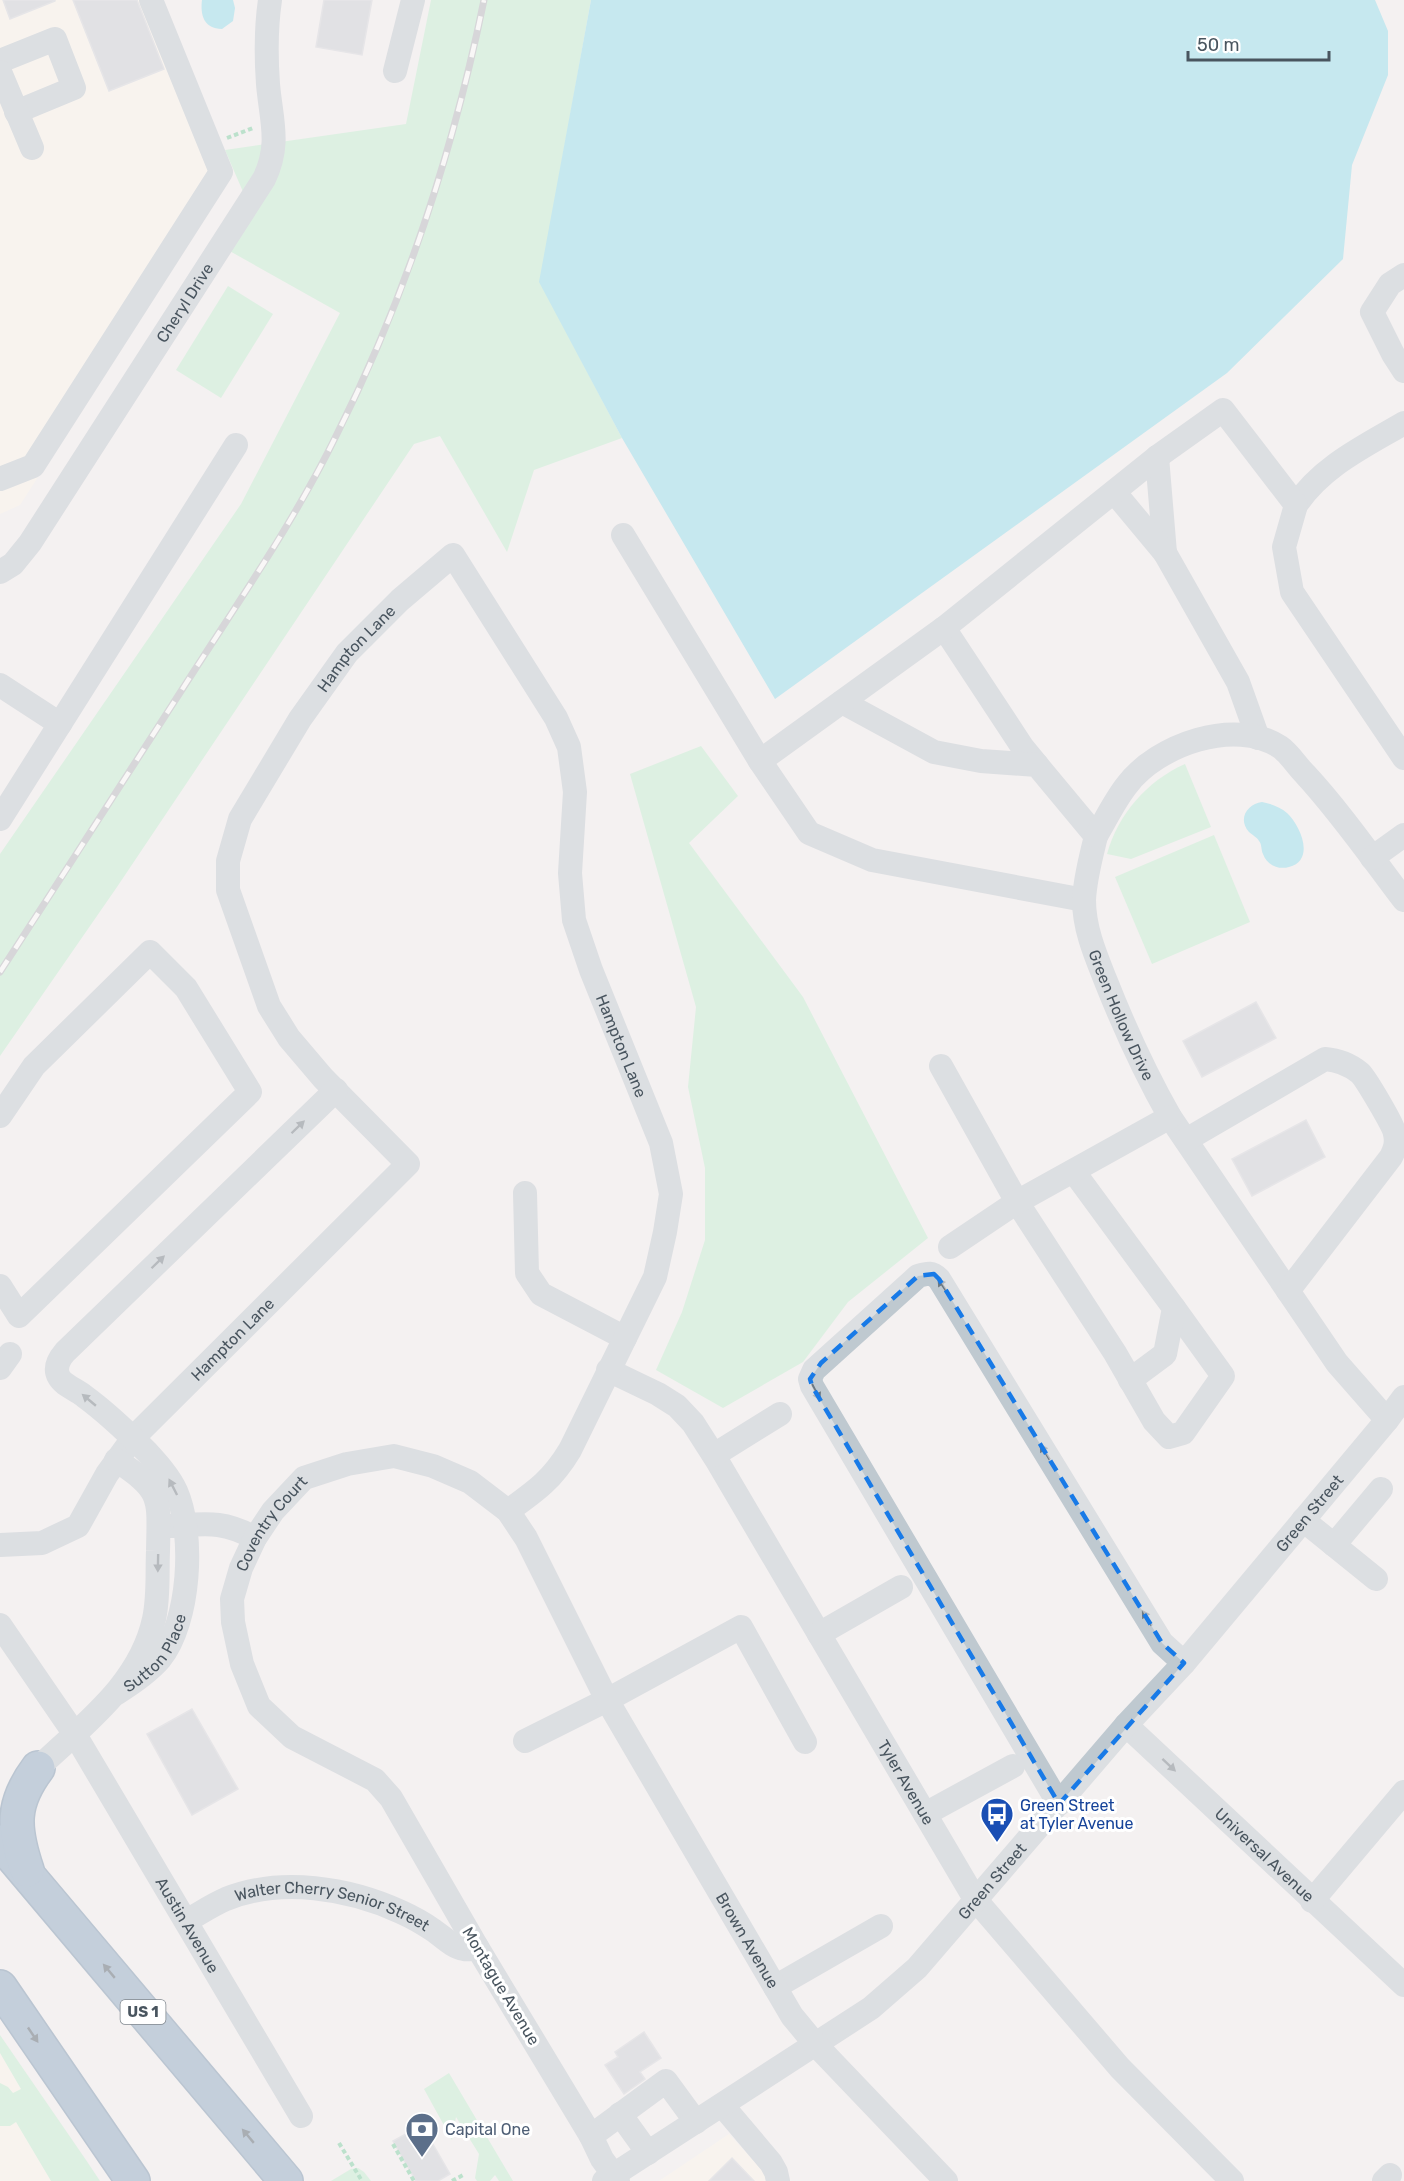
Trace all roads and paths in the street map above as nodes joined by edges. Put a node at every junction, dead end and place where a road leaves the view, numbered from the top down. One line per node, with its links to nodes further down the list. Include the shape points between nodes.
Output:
1 (151, 0): 9 (street)
2 (270, 0): 8 (street, Cheryl Drive, via 268,69)
3 (413, 0): 5 (street)
4 (0, 61): 7 (street, via 55,39 74,88)
5 (395, 70)
6 (0, 72): 7 (street)
7 (16, 112): 10 (street)
8 (274, 119): 9 (path); 21 (street, Cheryl Drive, via 274,151 264,180 30,543 13,564)
9 (211, 145): 16 (street, via 221,172 33,466)
10 (32, 148)
11 (1404, 275): 12 (street, via 1390,284 1372,312)
12 (1404, 371)
13 (1404, 423): 18 (street, via 1340,460 1308,487)
14 (236, 445): 25 (street)
15 (1157, 457): 17 (street); 18 (street, via 1223,410); 20 (street)
16 (0, 479)
17 (1115, 493): 20 (street); 22 (street)
18 (1296, 505): 27 (street, via 1284,547 1292,592)
19 (623, 534): 28 (street)
20 (1165, 553): 26 (street, via 1238,682)
21 (0, 572)
22 (944, 628): 24 (street); 29 (street)
23 (0, 685): 25 (street)
24 (842, 702): 28 (street); 29 (street, via 934,752 981,761)
25 (60, 724): 30 (street)
26 (1258, 738): 32 (street, Green Hollow Drive, via 1232,735 1195,741 1153,760 1127,783); 33 (street, via 1280,747 1319,789)
27 (1404, 758)
28 (760, 761): 34 (street, via 809,833 872,860)
29 (1037, 765): 32 (street)
30 (0, 819)
31 (1404, 835): 33 (street)
32 (1096, 836): 34 (street, Green Hollow Drive)
33 (1372, 858): 35 (street)
34 (1084, 900): 39 (street, Green Hollow Drive, via 1089,937 1107,984 1148,1078)
35 (1404, 900)
36 (941, 1066): 43 (street)
37 (336, 1090): 48 (street, Hampton Lane, via 289,1038 269,1005 228,890 228,861 240,819 300,719 347,653 453,555 556,718 569,747 575,792 570,873 574,920 661,1143 671,1194 665,1232 655,1277); 54 (street, Hampton Lane, via 408,1164); 54 (street, Sutton Place, one-way to 37, via 85,1396 60,1380 60,1358)
38 (0, 1116): 45 (street, via 33,1066 150,952 186,988 250,1092 19,1316)
39 (1170, 1117): 40 (street, Green Hollow Drive); 41 (street)
40 (1185, 1140): 46 (street, Green Hollow Drive); 46 (street, via 1325,1059 1350,1065 1362,1075 1395,1131 1396,1145 1391,1157)
41 (1074, 1172): 43 (street); 47 (street)
42 (525, 1193): 48 (street, via 528,1273 541,1294)
43 (1017, 1202): 44 (street); 50 (street)
44 (950, 1247)
45 (0, 1286)
46 (1288, 1291): 53 (street, Green Hollow Drive, via 1337,1363)
47 (1174, 1308): 50 (street, via 1165,1354); 50 (street, via 1223,1376 1183,1433 1169,1437 1154,1421)
48 (625, 1338): 49 (street, Hampton Lane)
49 (608, 1370): 55 (street, Tyler Avenue, via 677,1406); 58 (street, Hampton Lane, via 558,1469)
50 (1130, 1380)
51 (1404, 1397): 53 (street, Green Street)
52 (780, 1414): 55 (street)
53 (1387, 1420): 59 (street, Green Street)
54 (133, 1438): 56 (street, Hampton Lane); 60 (street, Sutton Place, one-way to 54, via 169,1478)
55 (714, 1455): 70 (street, Tyler Avenue)
56 (116, 1460): 61 (street, Sutton Place, via 153,1490); 63 (street, Hampton Lane, via 78,1526 42,1543)
57 (1381, 1489): 64 (street)
58 (508, 1511): 62 (street, Coventry Court, via 470,1482 433,1466 394,1456 347,1464 304,1478 273,1511); 72 (street, Coventry Court, via 526,1538)
59 (1303, 1520): 64 (street); 71 (street, Green Street)
60 (184, 1525): 61 (street); 62 (street, via 219,1524); 68 (street, Sutton Place)
61 (159, 1526): 67 (street, Sutton Place, one-way to 67)
62 (255, 1538): 82 (street, Coventry Court, via 232,1599 242,1665 260,1706 292,1737 355,1768)
63 (0, 1545)
64 (1334, 1545): 65 (street)
65 (1376, 1579)
66 (901, 1587): 70 (street)
67 (156, 1602): 68 (street, Sutton Place); 73 (street, Sutton Place, via 152,1629 143,1651)
68 (184, 1606): 73 (street, Sutton Place, via 161,1658)
69 (0, 1624): 76 (street, Austin Avenue)
70 (819, 1634): 85 (street, Tyler Avenue)
71 (1184, 1662): 75 (street, Green Street); 84 (street, one-way to 84, via 1162,1643 934,1274 918,1276 814,1370 812,1386)
72 (591, 1670): 74 (street, Brown Avenue)
73 (117, 1693): 76 (street, Sutton Place)
74 (607, 1700): 77 (street); 78 (street, via 741,1627); 95 (street, Brown Avenue)
75 (1126, 1725): 84 (street, Green Street); 89 (street, Universal Avenue, one-way to 89)
76 (75, 1733): 80 (street, Sutton Place); 90 (street, Austin Avenue)
77 (525, 1741)
78 (805, 1742)
79 (1013, 1766): 85 (street)
80 (38, 1768): 81 (highway); 87 (highway, via 23,1790 16,1811 17,1835)
81 (0, 1784)
82 (385, 1790): 92 (street, Montague Avenue)
83 (1404, 1792): 89 (street)
84 (1059, 1804): 88 (street, Green Street)
85 (925, 1814): 88 (street, Tyler Avenue)
86 (0, 1842): 87 (highway, US 1)
87 (29, 1877): 108 (highway, US 1, one-way to 87)
88 (975, 1899): 96 (street, Green Street, via 917,1968 871,2008); 114 (street, Tyler Avenue, via 1120,2068)
89 (1312, 1901): 93 (street, Universal Avenue)
90 (186, 1921): 92 (street, Walter Cherry Senior Street, via 240,1894 316,1888 382,1904 459,1947); 99 (street, Austin Avenue)
91 (881, 1926): 95 (street)
92 (477, 1947): 101 (street, Montague Avenue)
93 (1404, 1985)
94 (0, 1987): 107 (highway, one-way to 107)
95 (775, 1987): 96 (street, Brown Avenue)
96 (816, 2046): 97 (street, Green Street); 113 (street, Brown Avenue)
97 (722, 2105): 100 (street, Green Street); 112 (street, via 771,2163)
98 (620, 2114): 100 (street, via 666,2080); 101 (street); 104 (street)
99 (301, 2116)
100 (696, 2122): 104 (street, Green Street)
101 (591, 2136): 106 (street, Montague Avenue)
102 (339, 2143): 109 (path)
103 (393, 2144): 110 (path)
104 (648, 2153): 106 (street, Green Street)
105 (465, 2174): 111 (path)
106 (612, 2179)
107 (133, 2181)
108 (286, 2181)
109 (362, 2181)
110 (414, 2181)
111 (453, 2181)
112 (778, 2181)
113 (945, 2181)
114 (1232, 2181)

